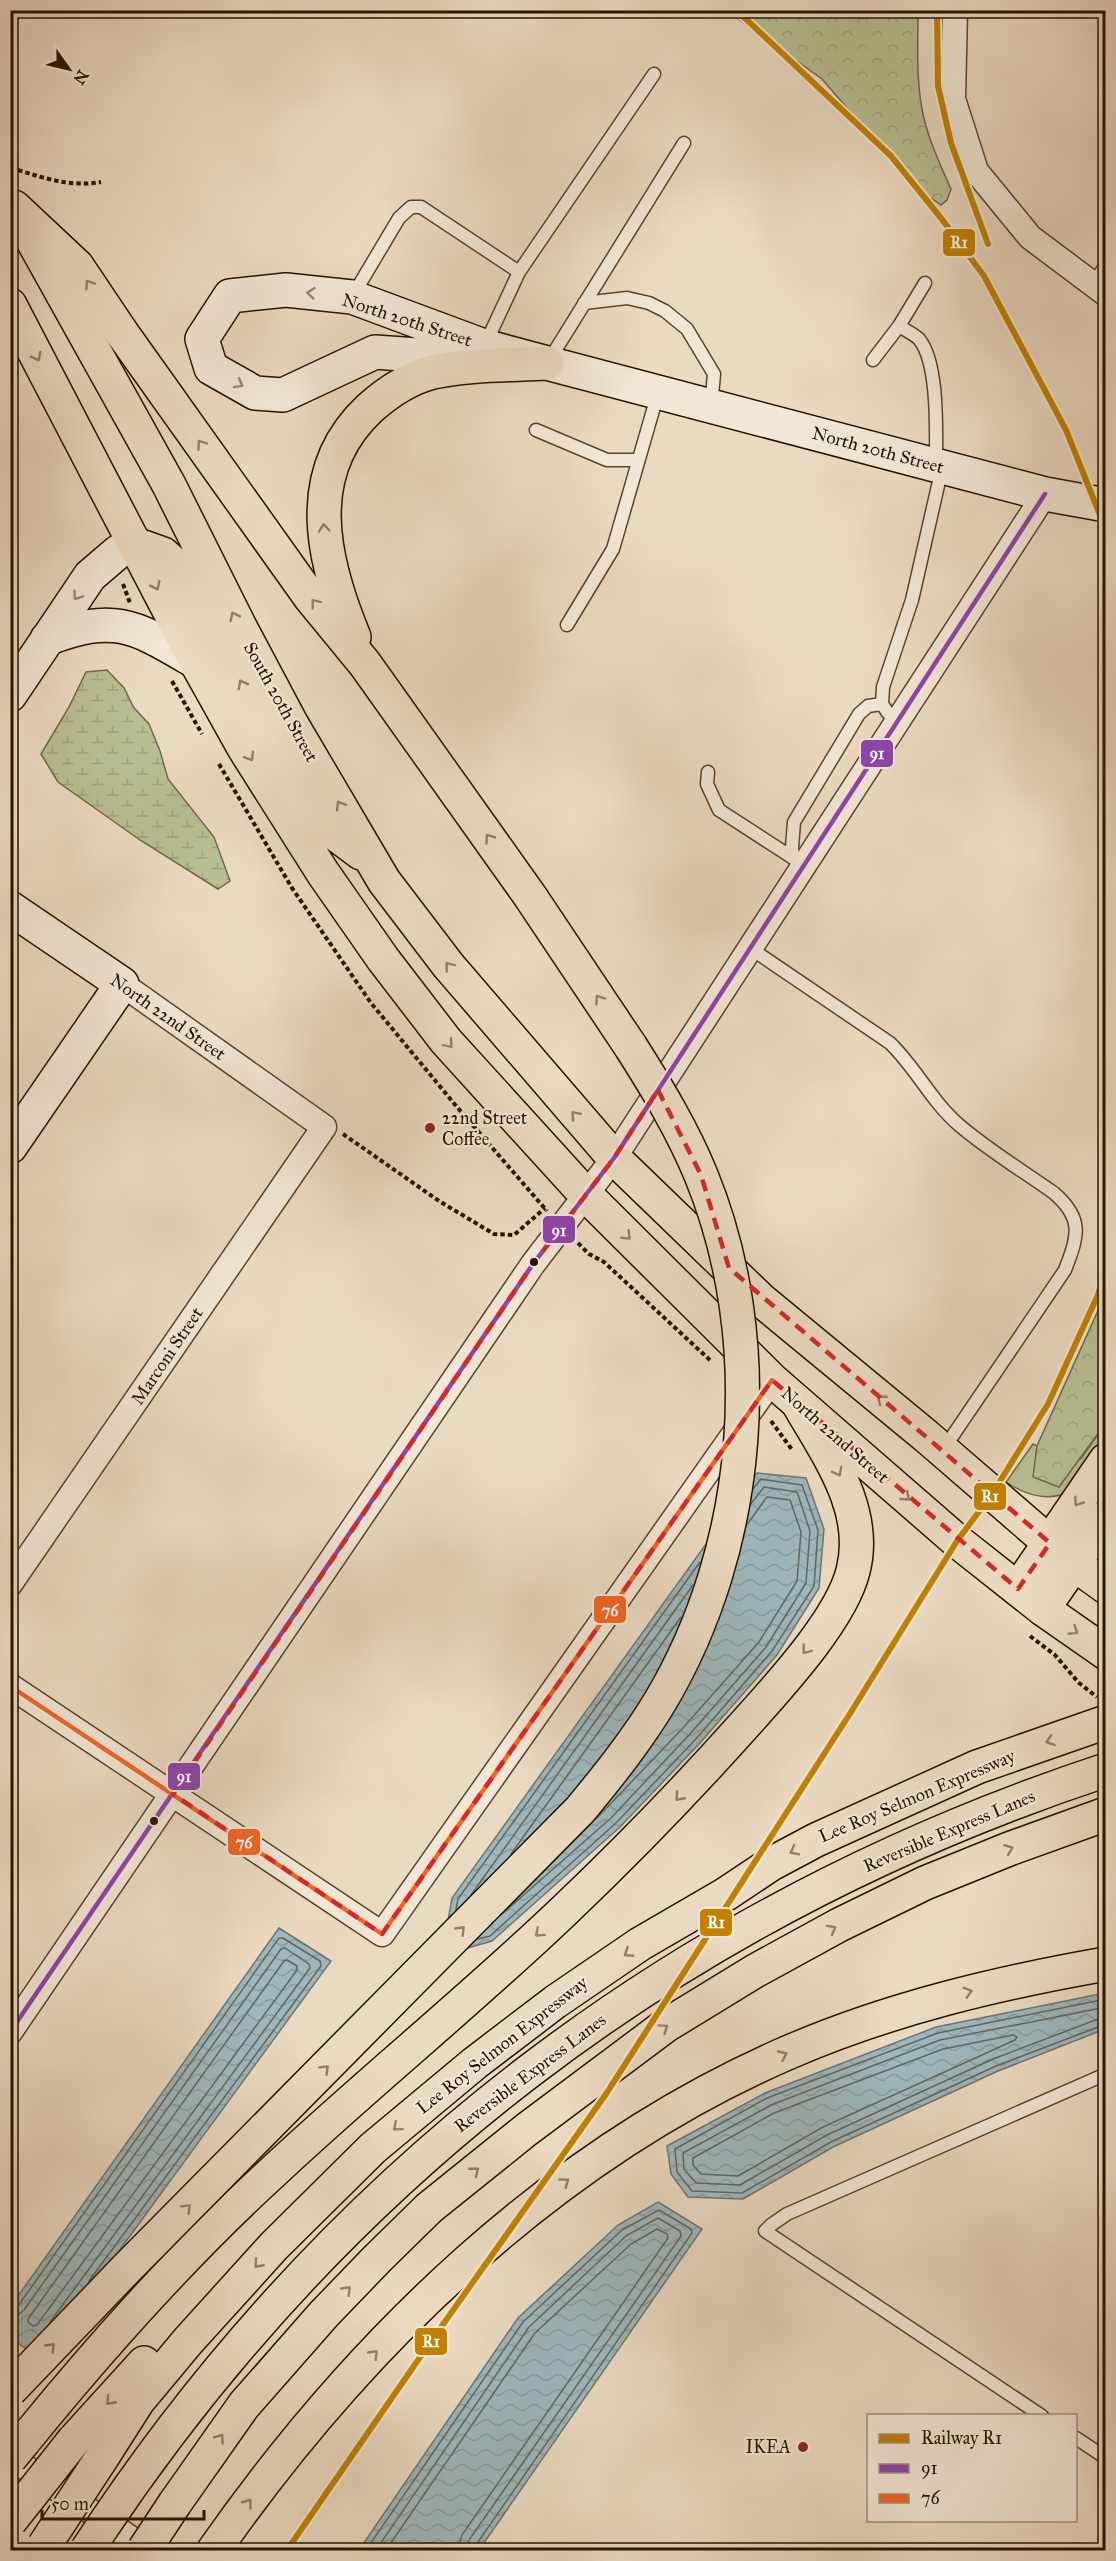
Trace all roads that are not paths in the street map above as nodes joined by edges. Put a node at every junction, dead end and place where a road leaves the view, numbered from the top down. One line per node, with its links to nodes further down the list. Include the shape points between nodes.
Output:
1 (955, 10): 6 (street, via 953,99 976,171 1030,237)
2 (654, 74): 5 (lane)
3 (684, 143): 9 (lane)
4 (12, 206): 26 (main road, one-way to 4, via 304,587 77,266); 31 (main road, South 20th Street, one-way to 4, via 291,723 169,485)
5 (519, 272): 8 (lane, via 421,207 411,207 399,218); 12 (lane)
6 (1101, 281)
7 (925, 283): 11 (lane)
8 (352, 297): 12 (street, North 20th Street); 14 (street, North 20th Street, one-way to 14, via 286,290 230,296 202,339 211,368 255,393 283,395 375,352)
9 (584, 303): 14 (lane); 16 (lane, via 627,298 665,311 687,329 714,374)
10 (10, 305): 22 (main road, one-way to 22)
11 (899, 326): 13 (lane); 19 (lane, via 919,339 931,368)
12 (484, 346): 14 (street, North 20th Street)
13 (873, 360)
14 (547, 363): 15 (street, North 20th Street); 26 (main road, one-way to 14, via 333,577 323,520 329,475 348,433 378,401 414,379 457,368)
15 (659, 392): 16 (street, North 20th Street); 18 (lane)
16 (711, 406): 19 (street, North 20th Street)
17 (536, 430): 18 (lane, via 607,460)
18 (637, 460): 23 (lane, via 613,549)
19 (939, 466): 20 (street, North 20th Street); 28 (lane, via 912,600 883,687)
20 (1045, 494): 21 (street, North 20th Street); 28 (street)
21 (1106, 505)
22 (135, 544): 24 (street, one-way to 24, via 118,552 90,576); 25 (main road, one-way to 25); 31 (main road, one-way to 22, via 322,824 182,571 163,554)
23 (567, 625)
24 (47, 639): 25 (street, via 79,628 113,624 144,632); 27 (street)
25 (196, 662): 38 (main road, one-way to 38, via 244,748 383,959 446,1041)
26 (365, 664): 58 (main road, one-way to 26, bridge, via 580,1810 624,1755 677,1670 714,1576 734,1496 742,1398 739,1332 724,1246 701,1175 669,1108 631,1047 530,896)
27 (10, 696)
28 (890, 712): 30 (street); 30 (lane, via 868,706 859,714 794,822 792,847)
29 (708, 772): 30 (lane, via 707,784 719,810)
30 (798, 862): 33 (street)
31 (374, 863): 37 (main road, South 20th Street, one-way to 31, via 448,965)
32 (10, 908): 34 (street, North 22nd Street)
33 (750, 948): 37 (street); 41 (lane, via 890,1043 959,1125 1054,1193 1068,1205 1077,1221 1074,1248 1065,1270)
34 (122, 984): 35 (street, North 22nd Street); 36 (street)
35 (324, 1127): 45 (street, Marconi Street)
36 (10, 1147)
37 (614, 1158): 38 (street); 41 (main road, one-way to 37, via 761,1300)
38 (585, 1195): 39 (main road, North 22nd Street, one-way to 39); 52 (street, via 527,1273)
39 (772, 1380): 40 (main road, North 22nd Street); 52 (street, via 382,1934)
40 (798, 1403): 47 (main road, North 22nd Street, one-way to 47); 61 (main road, one-way to 61, via 843,1482 855,1519 855,1567 832,1617 772,1694 675,1802 565,1911 274,2170 194,2248 69,2385)
41 (943, 1450): 44 (main road)
42 (1106, 1460): 44 (main road, one-way to 44)
43 (1106, 1517): 44 (main road)
44 (1062, 1554): 46 (main road); 47 (main road)
45 (10, 1584)
46 (1106, 1587)
47 (1030, 1599): 48 (main road, North 22nd Street, one-way to 48)
48 (1106, 1653)
49 (10, 1686): 52 (street)
50 (1106, 1722): 57 (main road, Lee Roy Selmon Expressway, one-way to 57, via 977,1767 816,1840 640,1944 489,2052 373,2148 274,2246)
51 (1106, 1770): 65 (main road, Reversible Express Lanes, bridge, via 966,1820 766,1916 657,1981 525,2073 364,2212 290,2289 176,2423)
52 (173, 1794): 55 (street)
53 (1106, 1814): 66 (main road, one-way to 53, bridge, via 244,2405 324,2314 429,2208 526,2130 665,2026 839,1925 925,1883)
54 (1106, 1964): 67 (main road, one-way to 54, via 316,2417 394,2333 462,2268 548,2194 597,2158 730,2079 842,2031 981,1988)
55 (10, 2032)
56 (1106, 2074): 59 (lane, via 787,2214 765,2231)
57 (188, 2341): 63 (main road, one-way to 63, bridge, via 145,2362 74,2440); 64 (main road, Lee Roy Selmon Expressway, bridge, via 138,2402)
58 (10, 2390)
59 (1040, 2414)
60 (1077, 2439): 62 (lane)
61 (15, 2452): 66 (street)
62 (1106, 2458)
63 (10, 2521)
64 (43, 2548)
65 (87, 2550)
66 (146, 2550)
67 (214, 2550)

